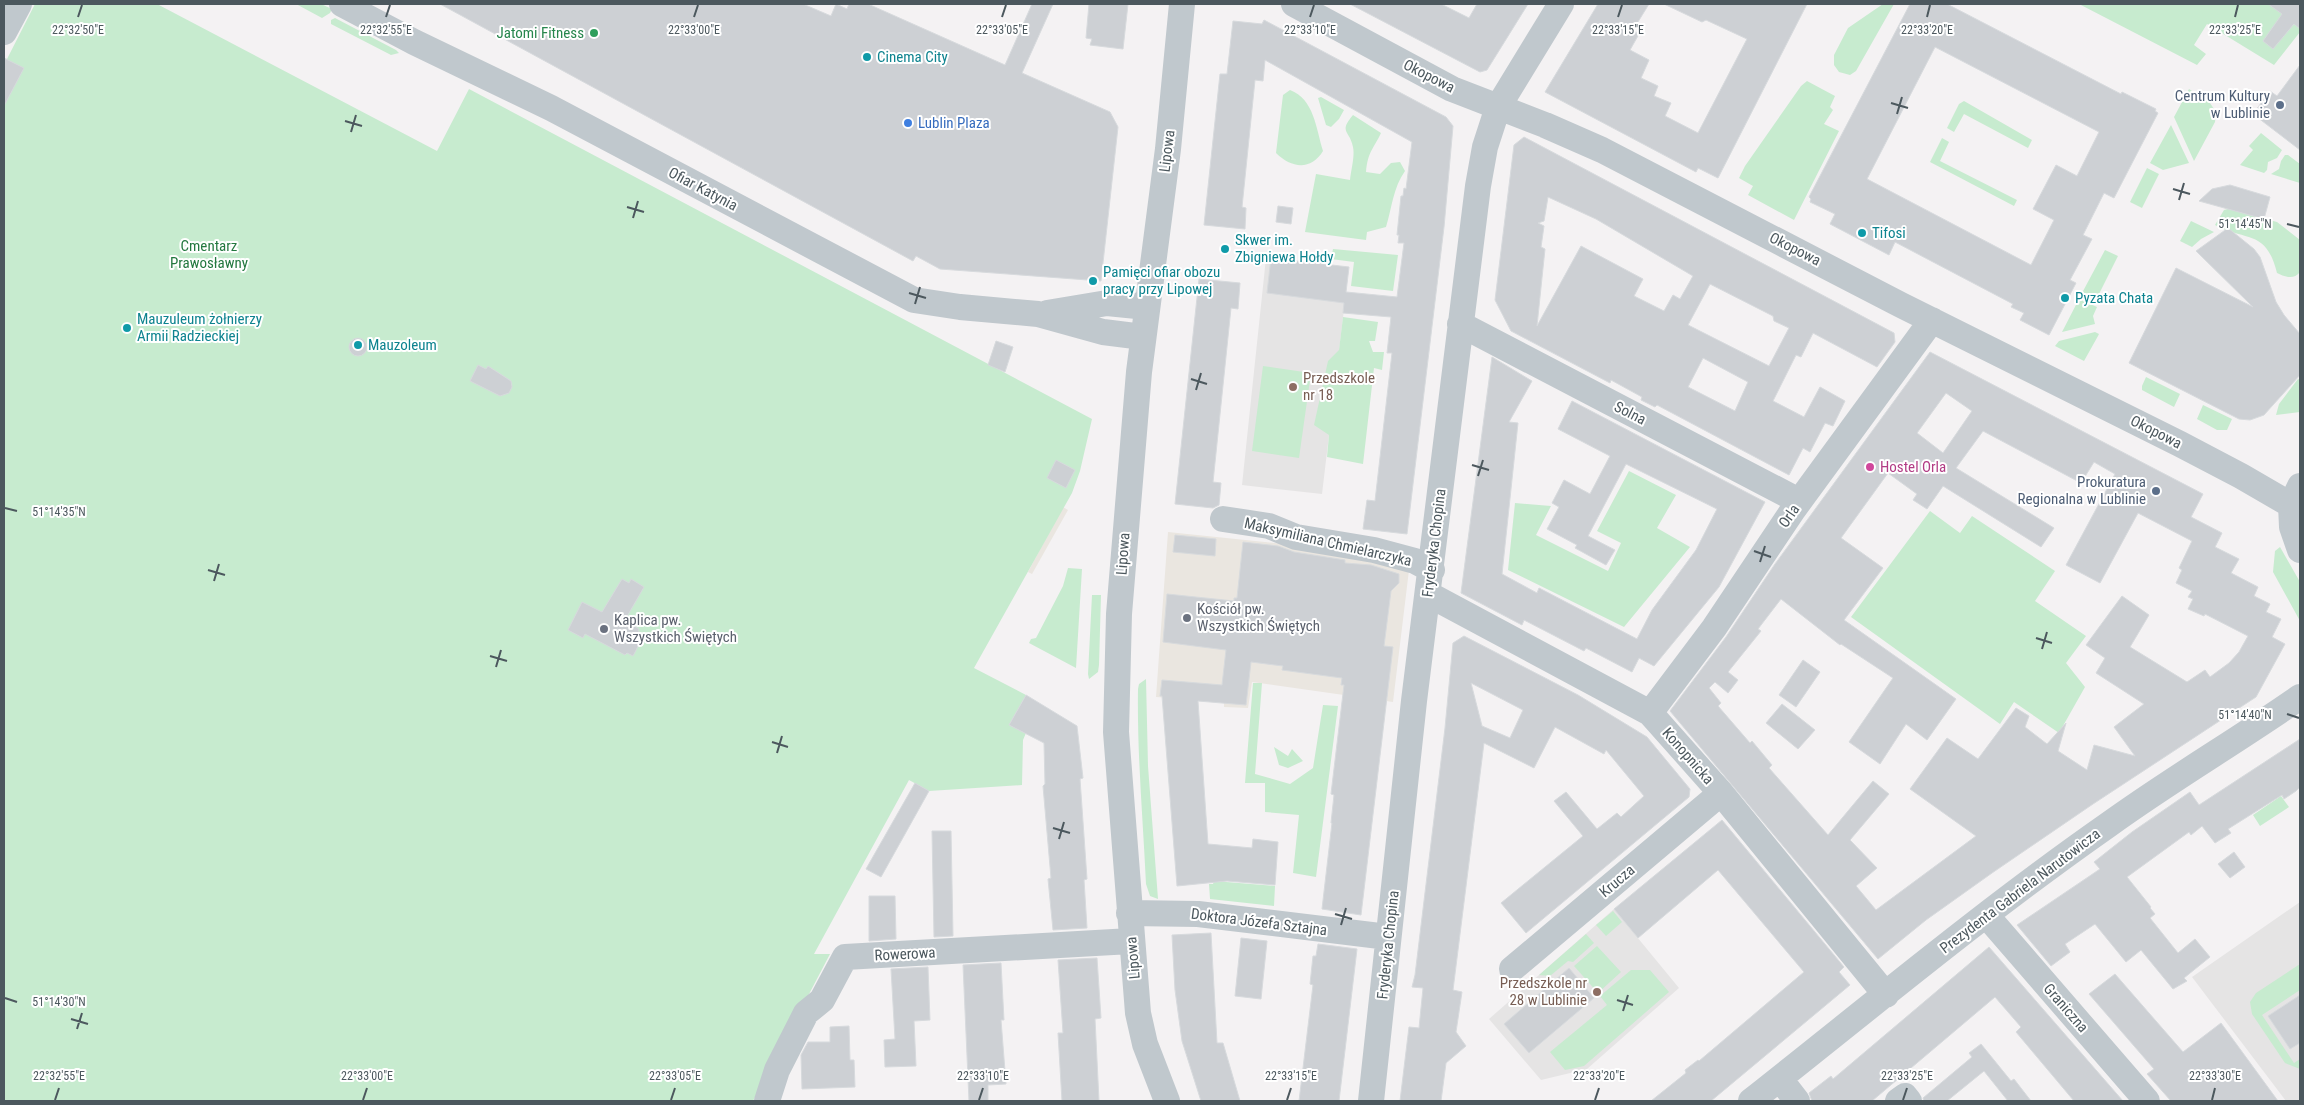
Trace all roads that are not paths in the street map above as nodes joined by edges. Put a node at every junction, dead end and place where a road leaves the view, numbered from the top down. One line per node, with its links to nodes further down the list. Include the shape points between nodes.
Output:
1 (19, 4): 6 (street)
2 (342, 4): 9 (street, Ofiar Katynia, via 551,108 914,300)
3 (1182, 4): 8 (street, Lipowa, via 1168,149)
4 (1294, 4): 7 (street, Okopowa, via 1452,89)
5 (1561, 4): 7 (street, Fryderyka Chopina)
6 (4, 32)
7 (1498, 107): 10 (street, Okopowa, via 1602,150); 11 (street, Fryderyka Chopina, via 1485,147 1478,186)
8 (1147, 307): 9 (street, Ofiar Katynia, via 1107,303); 12 (street, Lipowa)
9 (1038, 314): 12 (street, Ofiar Katynia, via 1103,332)
10 (1932, 320): 13 (street, Orla); 14 (street, Okopowa)
11 (1460, 324): 13 (street, Solna); 17 (street, Fryderyka Chopina)
12 (1143, 337): 21 (street, Lipowa, via 1125,525 1116,701 1117,763)
13 (1799, 501): 19 (street, Orla, via 1714,628)
14 (2297, 501): 16 (street, Okopowa, via 2292,527)
15 (1223, 519): 17 (street, Maksymiliana Chmielarczyka, via 1269,526 1296,537 1374,550 1415,561)
16 (2300, 550)
17 (1430, 582): 19 (street, Konopnicka); 23 (street, Fryderyka Chopina)
18 (2300, 697): 22 (street, Prezydenta Gabriela Narutowicza, via 2109,824)
19 (1650, 713): 20 (street, Konopnicka)
20 (1720, 793): 25 (street, Krucza); 26 (street, Konopnicka)
21 (1129, 913): 23 (street, Doktora Józefa Sztajna, via 1198,914); 24 (street, Lipowa)
22 (1986, 915): 26 (street, Prezydenta Gabriela Narutowicza); 35 (street, Graniczna)
23 (1388, 937): 30 (street, Fryderyka Chopina)
24 (1131, 941): 28 (street, Rowerowa, via 845,958 822,1000 806,1013 777,1070); 29 (street, Lipowa, via 1142,1030)
25 (1512, 969)
26 (1886, 995): 27 (street, Prezydenta Gabriela Narutowicza)
27 (1780, 1079): 31 (street, Prezydenta Gabriela Narutowicza); 32 (street)
28 (767, 1101)
29 (1167, 1101)
30 (1371, 1101)
31 (1751, 1101)
32 (1796, 1101)
33 (1898, 1101): 34 (street, via 1905,1096)
34 (1909, 1101)
35 (2147, 1101)

